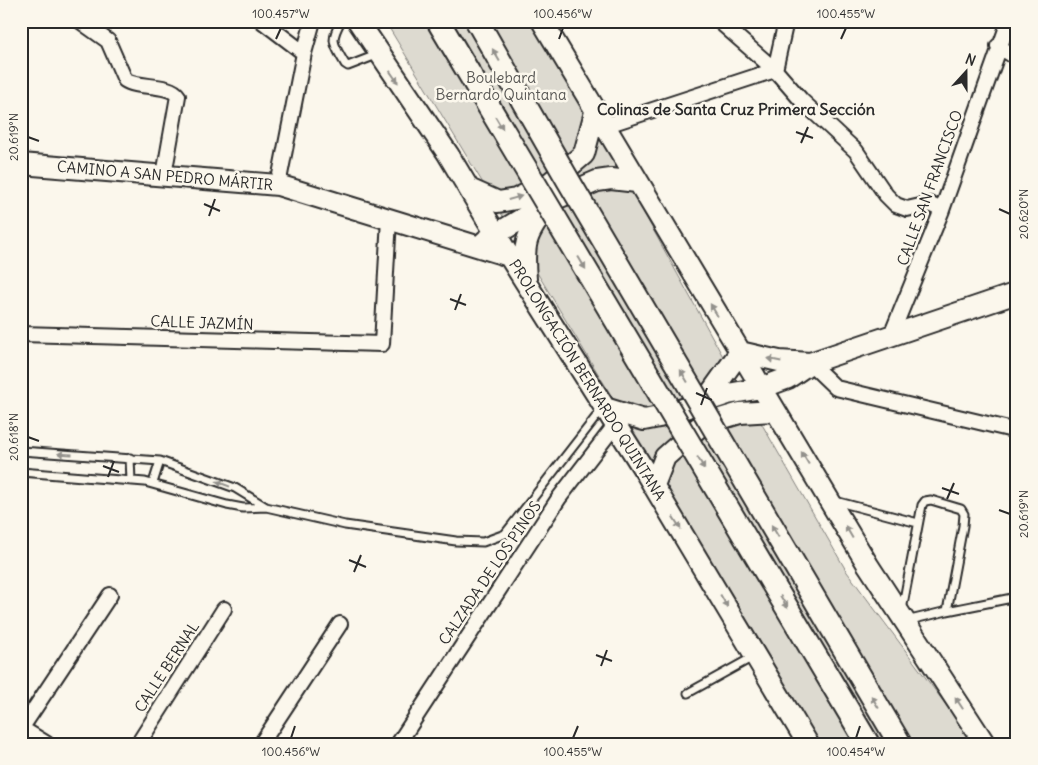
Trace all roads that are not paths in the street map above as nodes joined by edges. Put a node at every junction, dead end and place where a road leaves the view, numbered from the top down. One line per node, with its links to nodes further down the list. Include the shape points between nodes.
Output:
1 (80, 21): 19 (street, via 108,41 125,80 176,92 178,96)
2 (262, 21): 13 (street)
3 (313, 21): 13 (street)
4 (341, 21): 14 (lane, via 333,42 345,64 348,66)
5 (358, 21): 14 (street, PROLONGACIÓN BERNARDO QUINTANA)
6 (438, 21): 64 (main road, one-way to 64, bridge)
7 (477, 21): 65 (main road, one-way to 7, bridge)
8 (542, 21): 17 (street)
9 (719, 21): 16 (street)
10 (786, 21): 16 (street)
11 (1004, 23): 12 (street, CALLE SAN FRANCISCO)
12 (998, 46): 15 (street); 24 (street, CALLE SAN FRANCISCO)
13 (304, 53): 21 (street)
14 (379, 54): 22 (street, PROLONGACIÓN BERNARDO QUINTANA, one-way to 22)
15 (1017, 58)
16 (775, 70): 17 (street); 24 (street, via 802,101 856,151 896,205 907,209 929,204)
17 (600, 119): 20 (street); 22 (street, one-way to 17, via 498,202 516,199 551,182 584,154)
18 (21, 164): 19 (street, CAMINO A SAN PEDRO MÁRTIR)
19 (164, 175): 21 (street, CAMINO A SAN PEDRO MÁRTIR)
20 (637, 182): 23 (street, via 597,181); 33 (street, one-way to 20)
21 (278, 185): 25 (street, CAMINO A SAN PEDRO MÁRTIR)
22 (469, 189): 26 (street, PROLONGACIÓN BERNARDO QUINTANA)
23 (551, 201): 26 (street); 29 (street, via 534,225 524,249)
24 (942, 210): 32 (street, CALLE SAN FRANCISCO)
25 (389, 219): 27 (street, CAMINO A SAN PEDRO MÁRTIR); 31 (street, CALLE JAZMÍN, via 382,344)
26 (496, 234): 27 (street); 28 (street, PROLONGACIÓN BERNARDO QUINTANA)
27 (476, 246): 28 (street, CAMINO A SAN PEDRO MÁRTIR)
28 (509, 256): 29 (street, PROLONGACIÓN BERNARDO QUINTANA)
29 (526, 283): 38 (street, PROLONGACIÓN BERNARDO QUINTANA)
30 (1017, 293): 32 (street)
31 (21, 334)
32 (890, 338): 34 (street)
33 (740, 352): 34 (street, one-way to 33, via 779,361); 35 (street); 36 (street)
34 (810, 363): 35 (street, via 788,378); 39 (street, via 836,388)
35 (761, 388): 36 (street); 37 (street)
36 (705, 401): 38 (street, via 688,409 644,420)
37 (775, 411): 46 (street, via 740,413 699,427 665,457); 47 (street, one-way to 37)
38 (608, 413): 46 (street, PROLONGACIÓN BERNARDO QUINTANA); 48 (lane, via 505,534 483,542 345,525); 62 (street, CALZADA DE LOS PINOS, via 560,498)
39 (1017, 431)
40 (21, 451): 41 (lane, one-way to 40)
41 (130, 458): 42 (lane); 44 (lane)
42 (160, 461): 45 (lane); 48 (lane, one-way to 42, via 235,488)
43 (21, 472): 44 (lane)
44 (131, 481): 45 (lane)
45 (153, 483): 48 (lane, via 227,505)
46 (654, 486): 56 (street, PROLONGACIÓN BERNARDO QUINTANA, one-way to 56)
47 (830, 500): 49 (lane); 54 (street, one-way to 47)
48 (266, 507)
49 (918, 523): 53 (lane, via 925,502 931,500 956,507 964,514); 54 (lane)
50 (110, 595): 58 (street)
51 (1017, 597): 53 (lane)
52 (224, 609): 60 (street, CALLE BERNAL)
53 (947, 611): 54 (lane)
54 (903, 618): 66 (street, one-way to 54)
55 (340, 624): 61 (street)
56 (756, 655): 57 (lane); 63 (street, PROLONGACIÓN BERNARDO QUINTANA)
57 (688, 693)
58 (21, 728): 59 (street)
59 (47, 744)
60 (138, 744)
61 (261, 744)
62 (398, 744)
63 (808, 744)
64 (868, 744)
65 (900, 744)
66 (985, 744)

